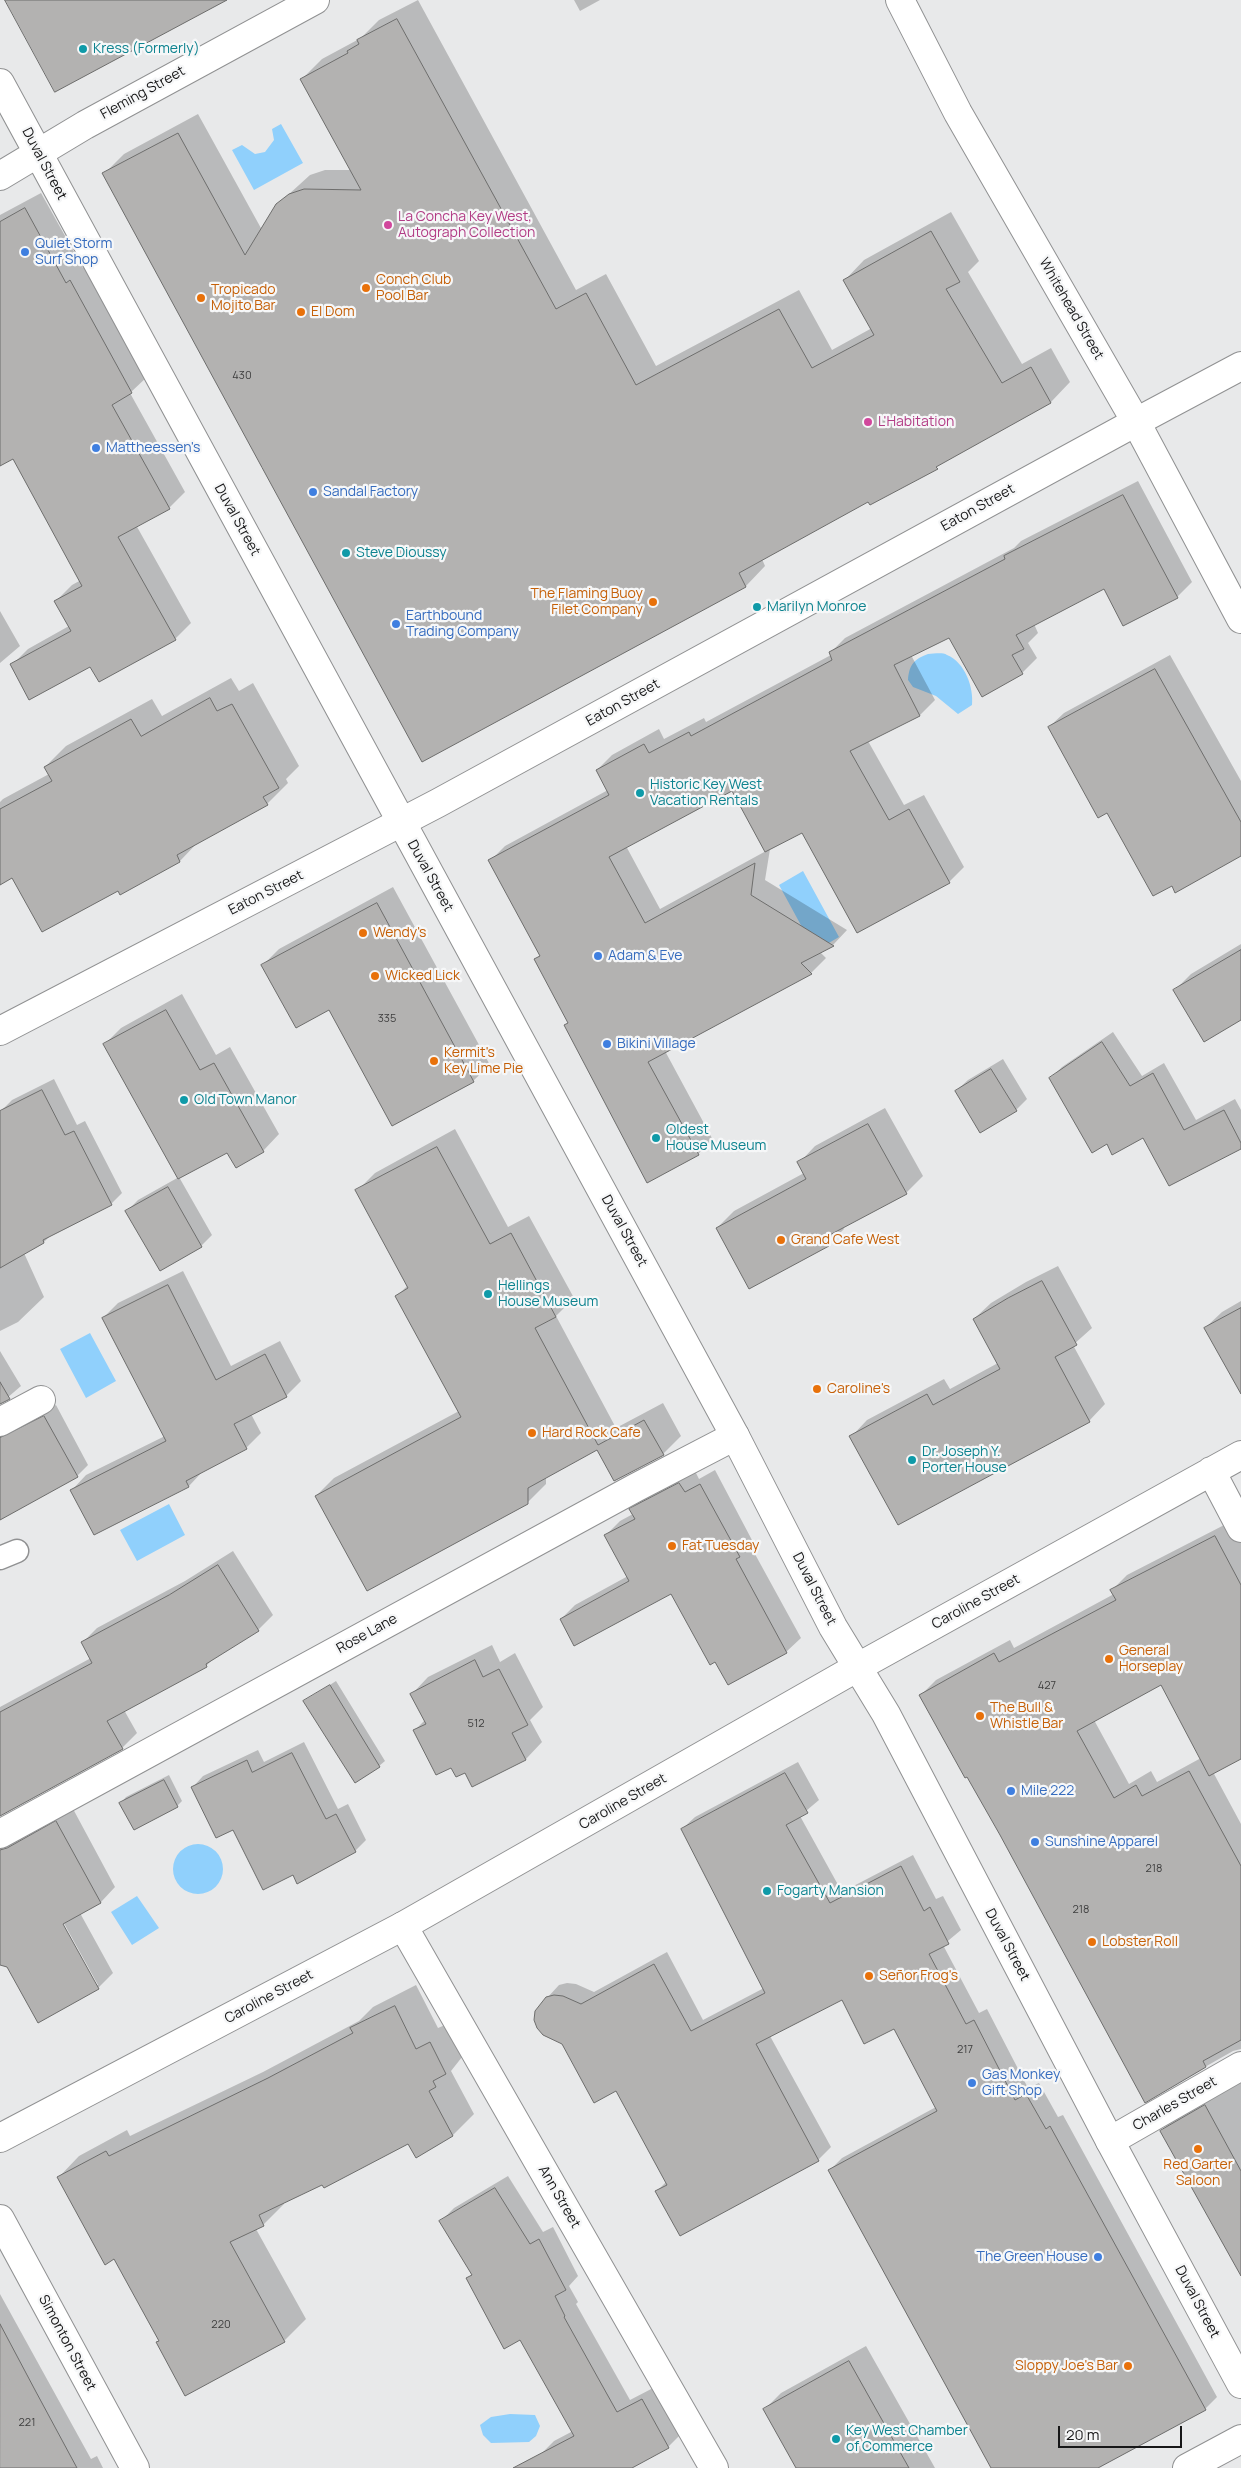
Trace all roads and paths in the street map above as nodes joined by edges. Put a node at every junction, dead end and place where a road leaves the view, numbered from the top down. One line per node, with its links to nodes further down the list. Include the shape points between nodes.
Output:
1 (315, 0): 4 (street, Fleming Street)
2 (900, 0): 7 (street, Whitehead Street, via 958,113)
3 (0, 83): 4 (street, Duval Street)
4 (39, 153): 5 (street, Fleming Street); 9 (street, Duval Street)
5 (0, 176)
6 (1241, 366): 7 (street, Eaton Street)
7 (1136, 422): 8 (street, Whitehead Street); 9 (street, Eaton Street)
8 (1241, 619)
9 (401, 822): 10 (street, Eaton Street); 13 (street, Duval Street)
10 (0, 1031)
11 (41, 1400): 12 (street)
12 (0, 1422)
13 (735, 1436): 17 (street, Duval Street, via 833,1627); 18 (street, Rose Lane)
14 (1241, 1455): 15 (street, Caroline Street)
15 (1211, 1471): 16 (street); 17 (street, Caroline Street)
16 (1241, 1528)
17 (858, 1668): 19 (street, Caroline Street); 22 (street, Duval Street, via 886,1714)
18 (0, 1834)
19 (403, 1926): 21 (street, Caroline Street); 27 (street, Ann Street)
20 (1241, 2066): 22 (street, Charles Street)
21 (0, 2138)
22 (1110, 2141): 24 (street, Duval Street)
23 (0, 2219): 26 (street, Simonton Street)
24 (1241, 2384)
25 (1241, 2439): 28 (street)
26 (134, 2468)
27 (714, 2468)
28 (1187, 2468)

